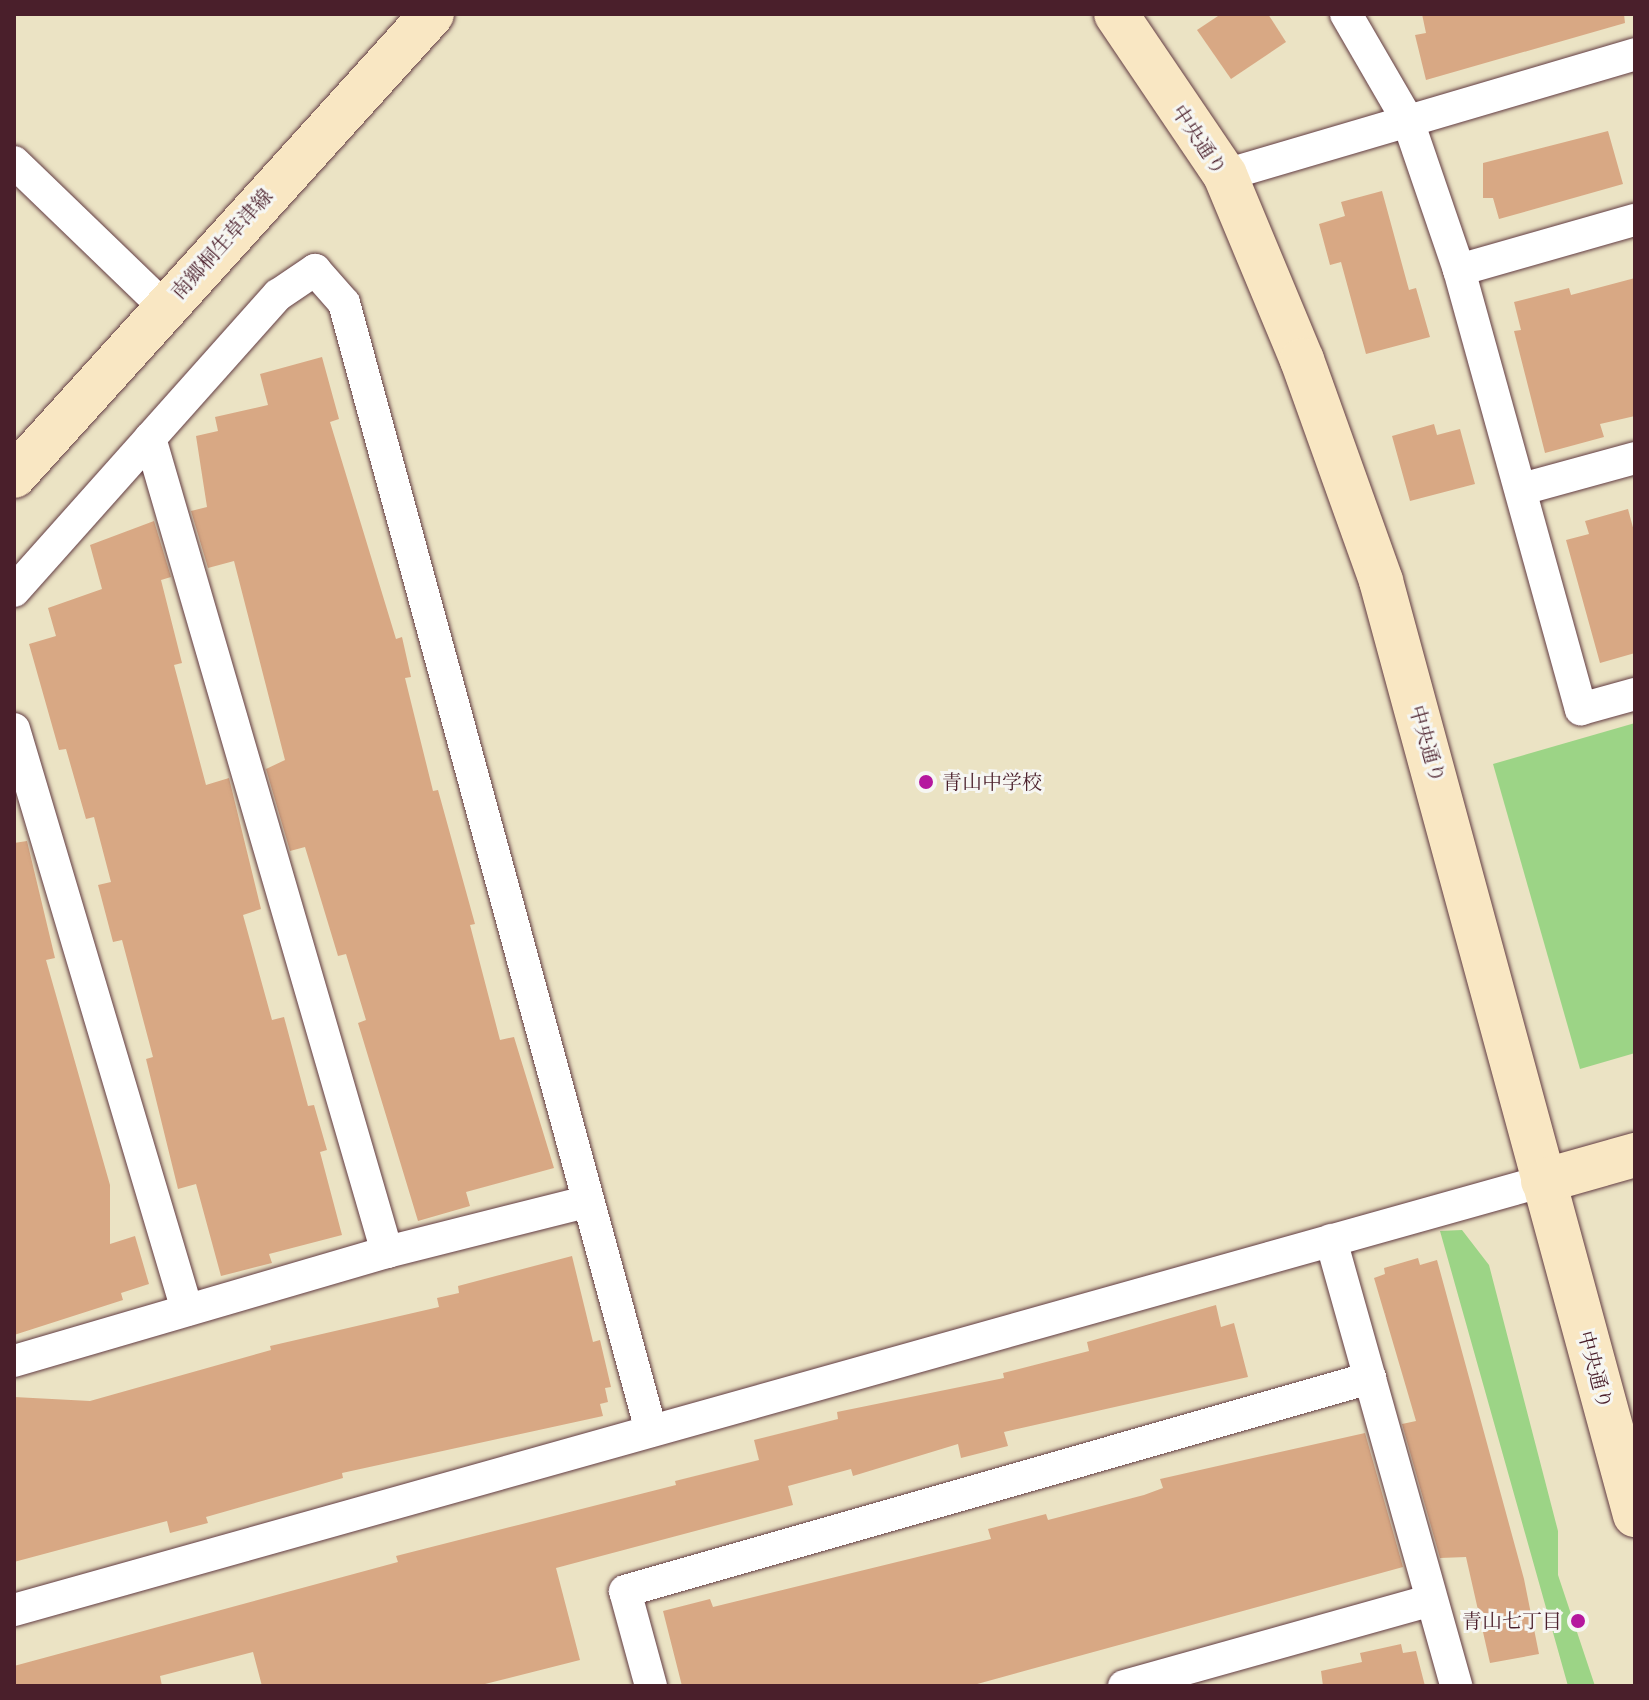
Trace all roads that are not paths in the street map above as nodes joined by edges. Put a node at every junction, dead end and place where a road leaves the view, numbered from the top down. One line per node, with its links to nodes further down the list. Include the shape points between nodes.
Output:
1 (432, 14): 10 (street, 南郷桐生草津線)
2 (1116, 14): 7 (street, 中央通り)
3 (1346, 14): 5 (street)
4 (1635, 54): 5 (street)
5 (1408, 121): 7 (street); 9 (street)
6 (14, 162): 10 (street)
7 (1225, 175): 19 (street, 中央通り, via 1302,360 1381,581)
8 (1635, 220): 9 (street)
9 (1459, 270): 14 (street)
10 (164, 307): 13 (street, 南郷桐生草津線)
11 (150, 438): 15 (street); 20 (street, via 278,295 315,270 344,303); 22 (street)
12 (1635, 458): 14 (street)
13 (14, 476)
14 (1522, 489): 16 (street, via 1581,709)
15 (14, 591)
16 (1635, 694)
17 (14, 729): 23 (street)
18 (1635, 1155): 19 (street)
19 (1543, 1181): 21 (street); 27 (street, 中央通り)
20 (586, 1202): 22 (street); 26 (street)
21 (1331, 1240): 25 (street); 26 (street)
22 (387, 1252): 23 (street)
23 (187, 1310): 24 (street)
24 (14, 1361)
25 (1370, 1378): 28 (street); 30 (street, via 625,1591)
26 (651, 1431): 29 (street)
27 (1635, 1515)
28 (1431, 1600): 31 (street); 32 (street)
29 (14, 1610)
30 (651, 1686)
31 (1124, 1686)
32 (1456, 1686)

